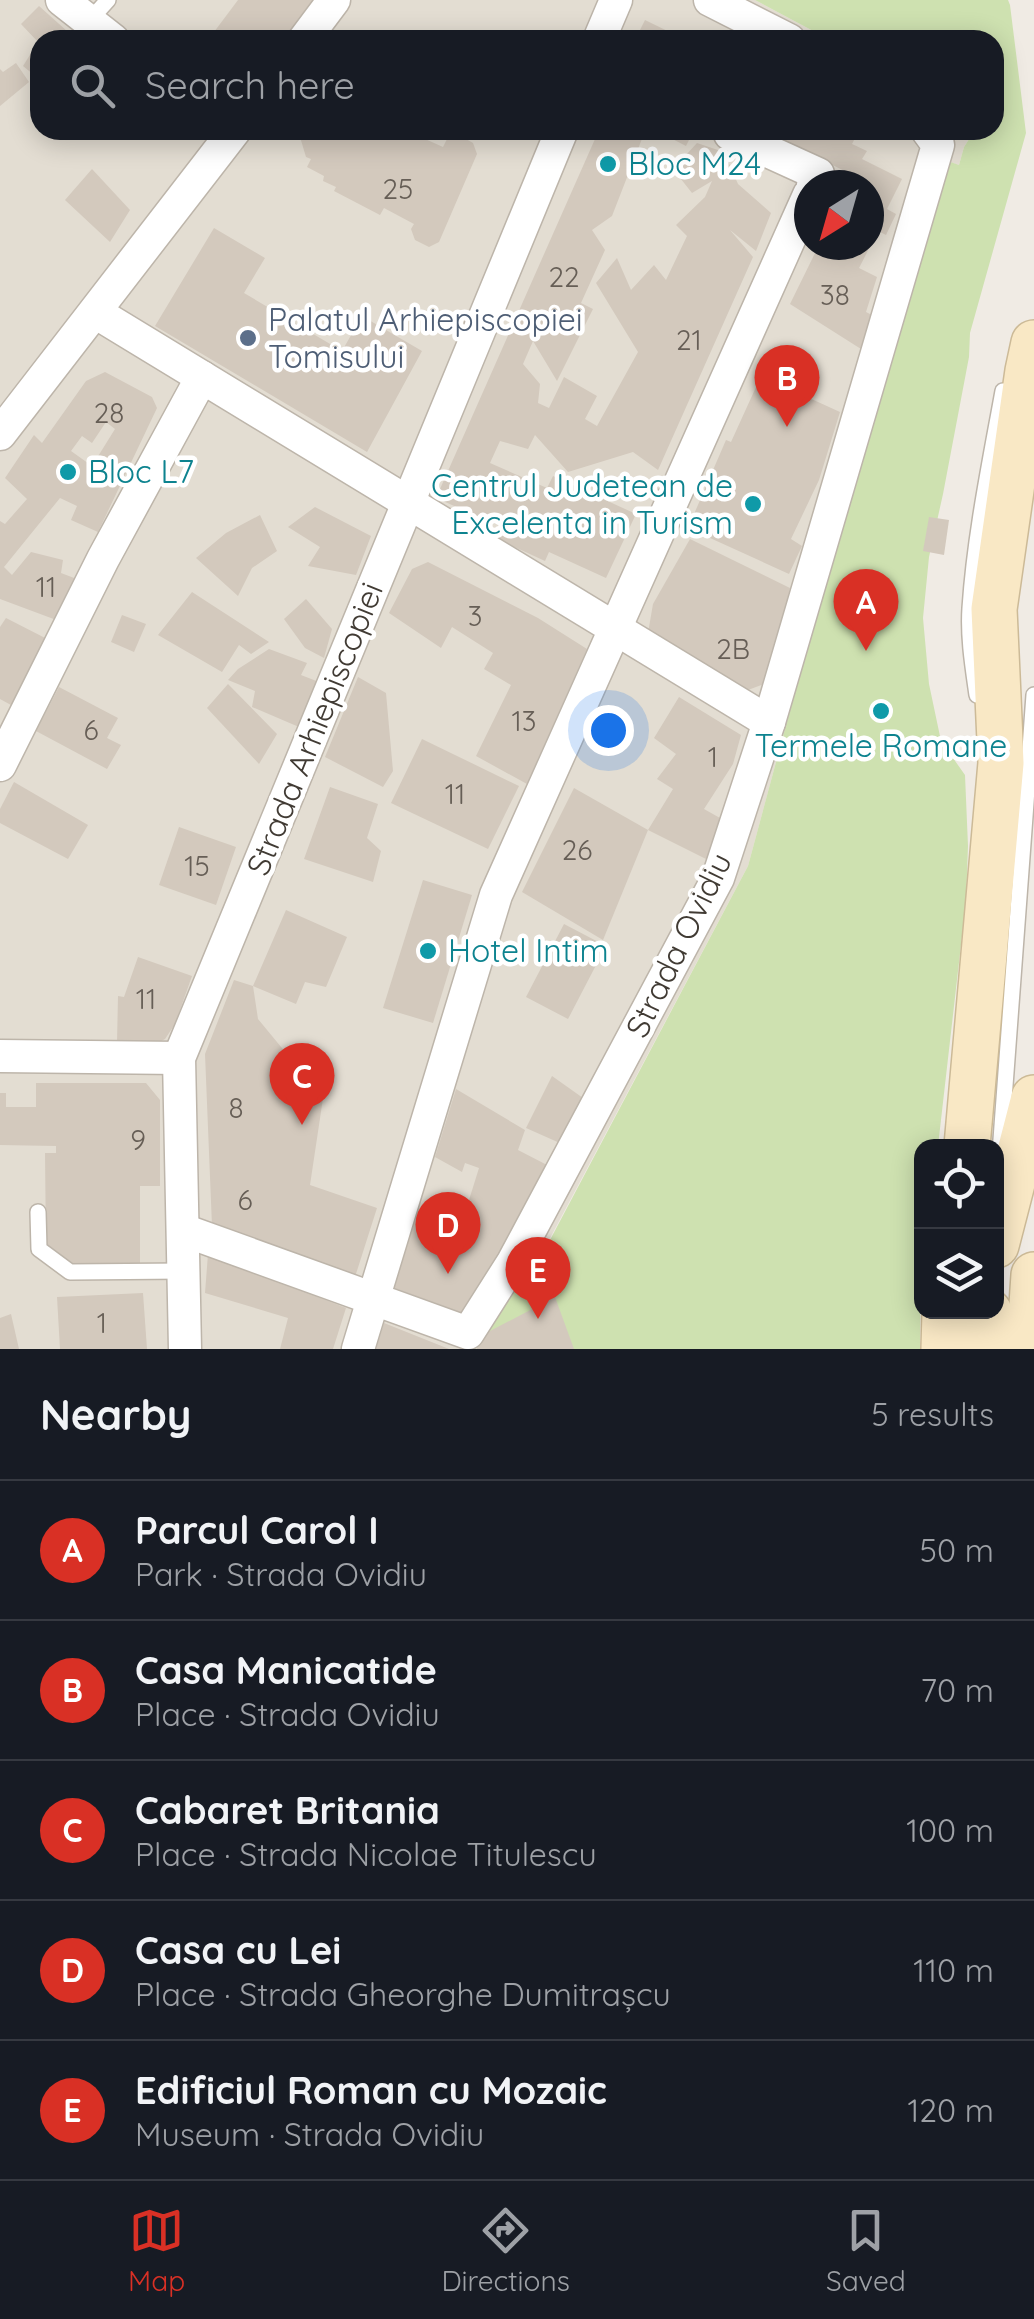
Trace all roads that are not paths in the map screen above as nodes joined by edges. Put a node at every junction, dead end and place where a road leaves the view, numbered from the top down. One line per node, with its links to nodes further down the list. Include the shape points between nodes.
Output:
1 (62, 0): 5 (street)
2 (334, 0): 6 (street)
3 (616, 0): 7 (street)
4 (710, 0): 8 (street)
5 (103, 21)
6 (312, 30)
7 (603, 30)
8 (768, 30)
9 (225, 140): 15 (street)
10 (558, 140): 19 (street, Strada Arhiepiscopiei)
11 (743, 140): 13 (street)
12 (935, 140): 22 (street, Strada Ovidiu)
13 (809, 170)
14 (794, 228): 20 (street)
15 (94, 312): 17 (street); 18 (street)
16 (1020, 350): 21 (street, via 1028,371 994,609)
17 (202, 377): 19 (street); 23 (street)
18 (0, 434)
19 (408, 503): 20 (street); 25 (street, Strada Arhiepiscopiei)
20 (615, 628): 22 (street); 35 (street, via 496,895)
21 (1009, 720): 27 (street); 28 (lane)
22 (770, 722): 35 (street, Strada Ovidiu, via 718,878 513,1262 468,1332)
23 (0, 765)
24 (0, 1056): 25 (street)
25 (179, 1058): 31 (street, Strada Arhiepiscopiei)
26 (1034, 1098): 30 (street)
27 (968, 1139)
28 (998, 1139)
29 (38, 1212): 32 (lane, via 38,1249 70,1272)
30 (1000, 1229)
31 (183, 1230): 32 (street, Strada Arhiepiscopiei); 35 (street)
32 (184, 1271): 38 (street, Strada Arhiepiscopiei)
33 (1034, 1275): 37 (street)
34 (1004, 1292): 37 (street)
35 (374, 1298): 39 (street)
36 (945, 1319): 40 (street)
37 (1016, 1329): 41 (street)
38 (186, 1349)
39 (358, 1349)
40 (944, 1349)
41 (987, 1349)

